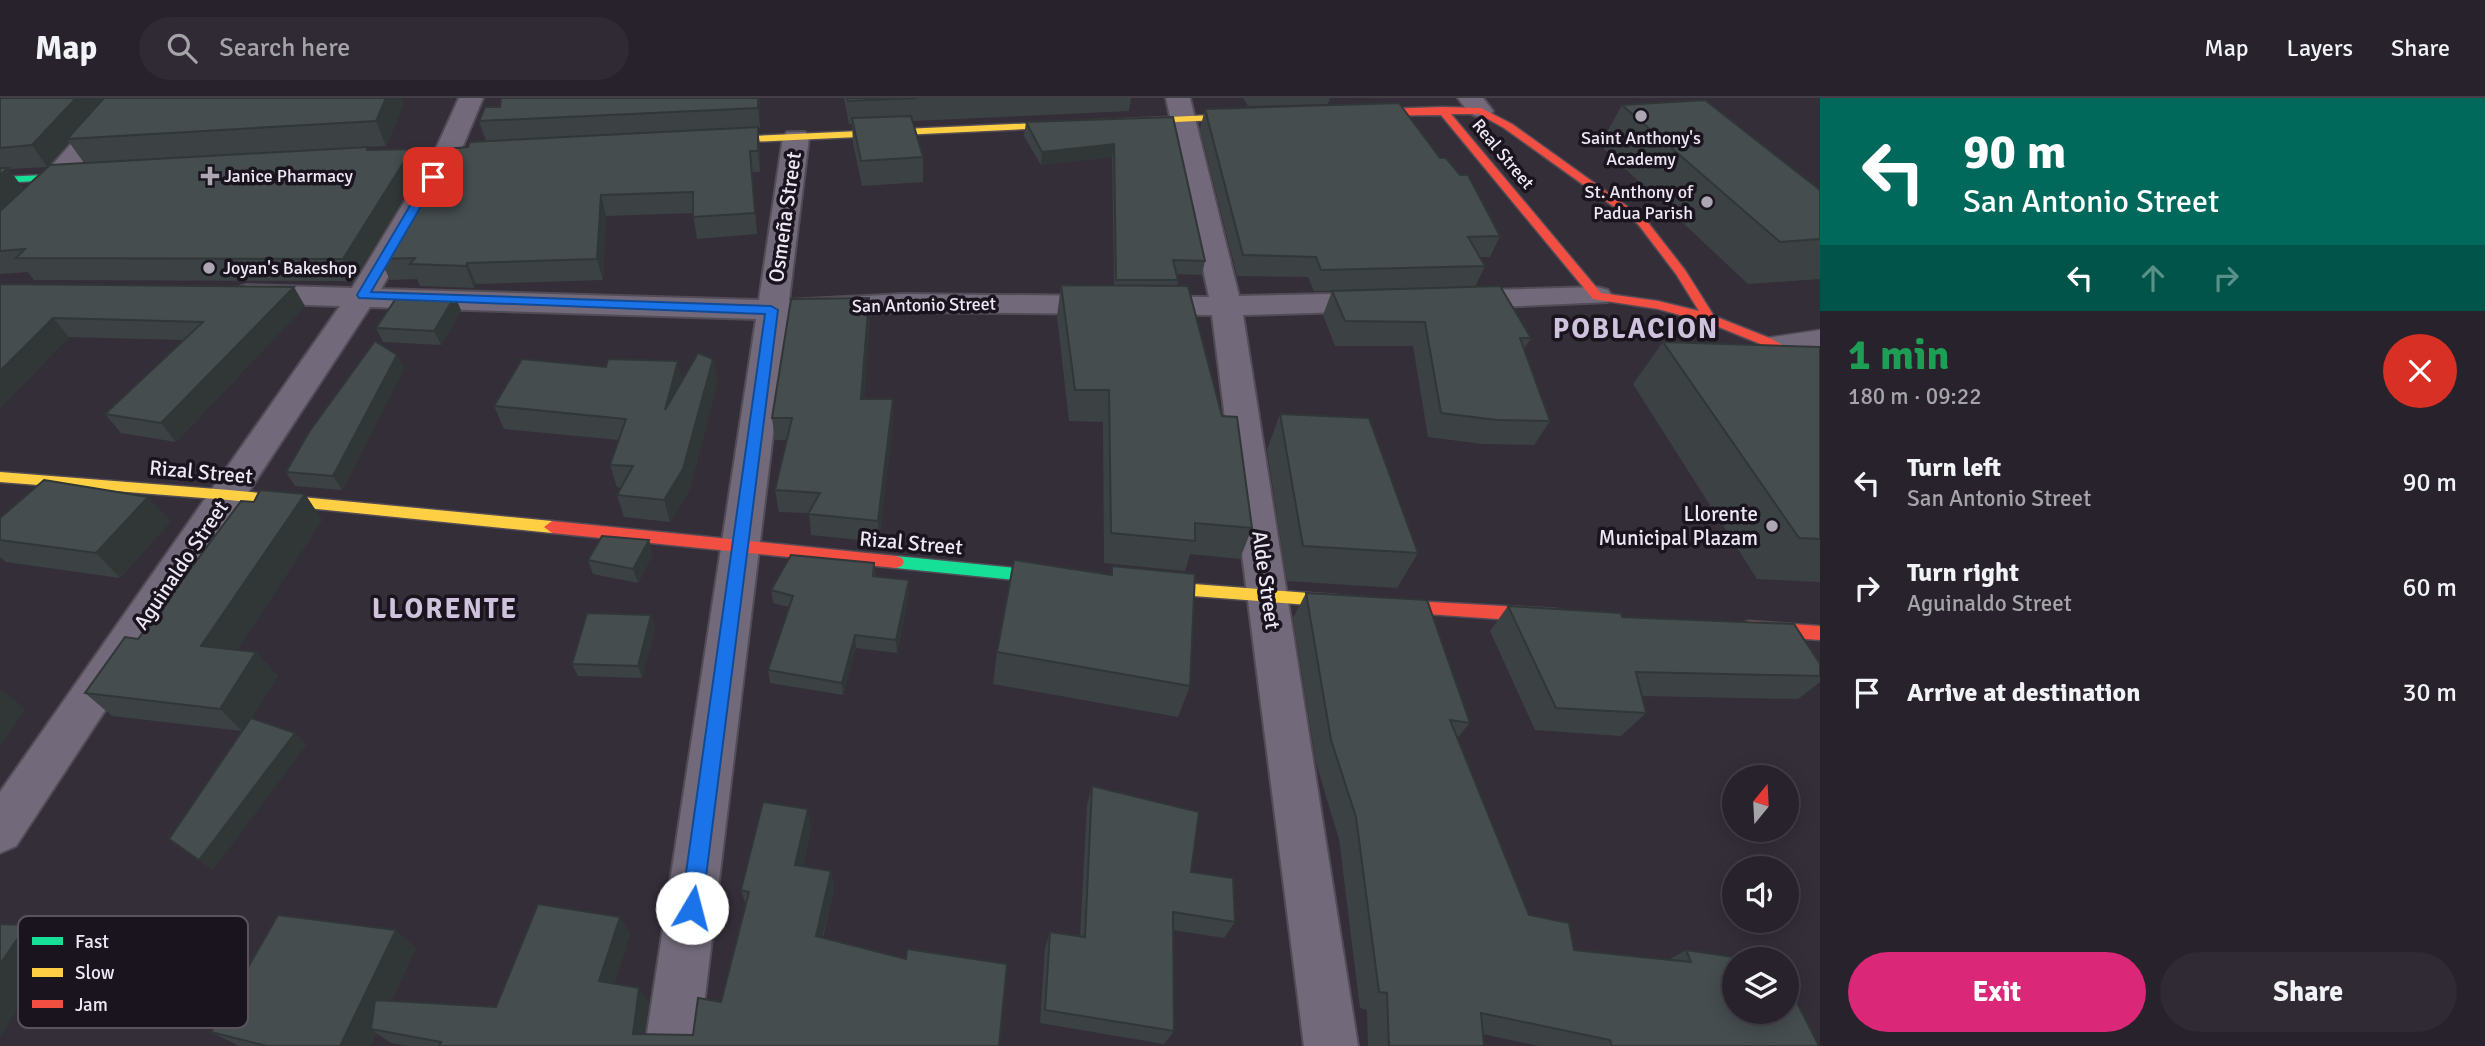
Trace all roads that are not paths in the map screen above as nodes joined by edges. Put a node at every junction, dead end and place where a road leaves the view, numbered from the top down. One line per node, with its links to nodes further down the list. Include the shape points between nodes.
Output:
1 (125, 98): 14 (street)
2 (471, 98): 11 (street, Aguinaldo Street)
3 (1476, 104): 5 (street, Real Street); 22 (street, Real Street, via 1642,222)
4 (1181, 108): 7 (street); 8 (street); 20 (street, Alde Street)
5 (1442, 110): 6 (street); 19 (street, Real Street)
6 (1337, 114)
7 (1270, 116)
8 (796, 137): 9 (street); 21 (street, Osmeña Street)
9 (684, 142)
10 (517, 150): 11 (street)
11 (447, 153): 12 (street); 18 (street, Aguinaldo Street)
12 (339, 160)
13 (109, 175): 14 (street)
14 (55, 178): 15 (street); 16 (street)
15 (0, 180)
16 (0, 230)
17 (223, 293): 18 (street, San Antonio Street)
18 (363, 295): 21 (street, San Antonio Street); 27 (street, Aguinaldo Street)
19 (1597, 296): 20 (street, San Antonio Street); 22 (street, via 1636,299)
20 (1226, 306): 21 (street, San Antonio Street, via 903,303); 31 (street, Alde Street)
21 (771, 310): 28 (street, Osmeña Street)
22 (1708, 316): 24 (street)
23 (1820, 338): 24 (lane)
24 (1775, 343): 25 (street)
25 (1820, 373)
26 (0, 477): 27 (street, Rizal Street)
27 (229, 495): 28 (street, Rizal Street); 35 (street, Aguinaldo Street)
28 (742, 548): 29 (street, Rizal Street); 36 (street, Osmeña Street)
29 (1075, 580)
30 (1130, 585): 31 (street)
31 (1269, 598): 32 (street); 37 (street, Alde Street)
32 (1572, 617)
33 (1737, 628): 34 (street)
34 (1820, 633)
35 (0, 831)
36 (672, 1046)
37 (1331, 1046)

